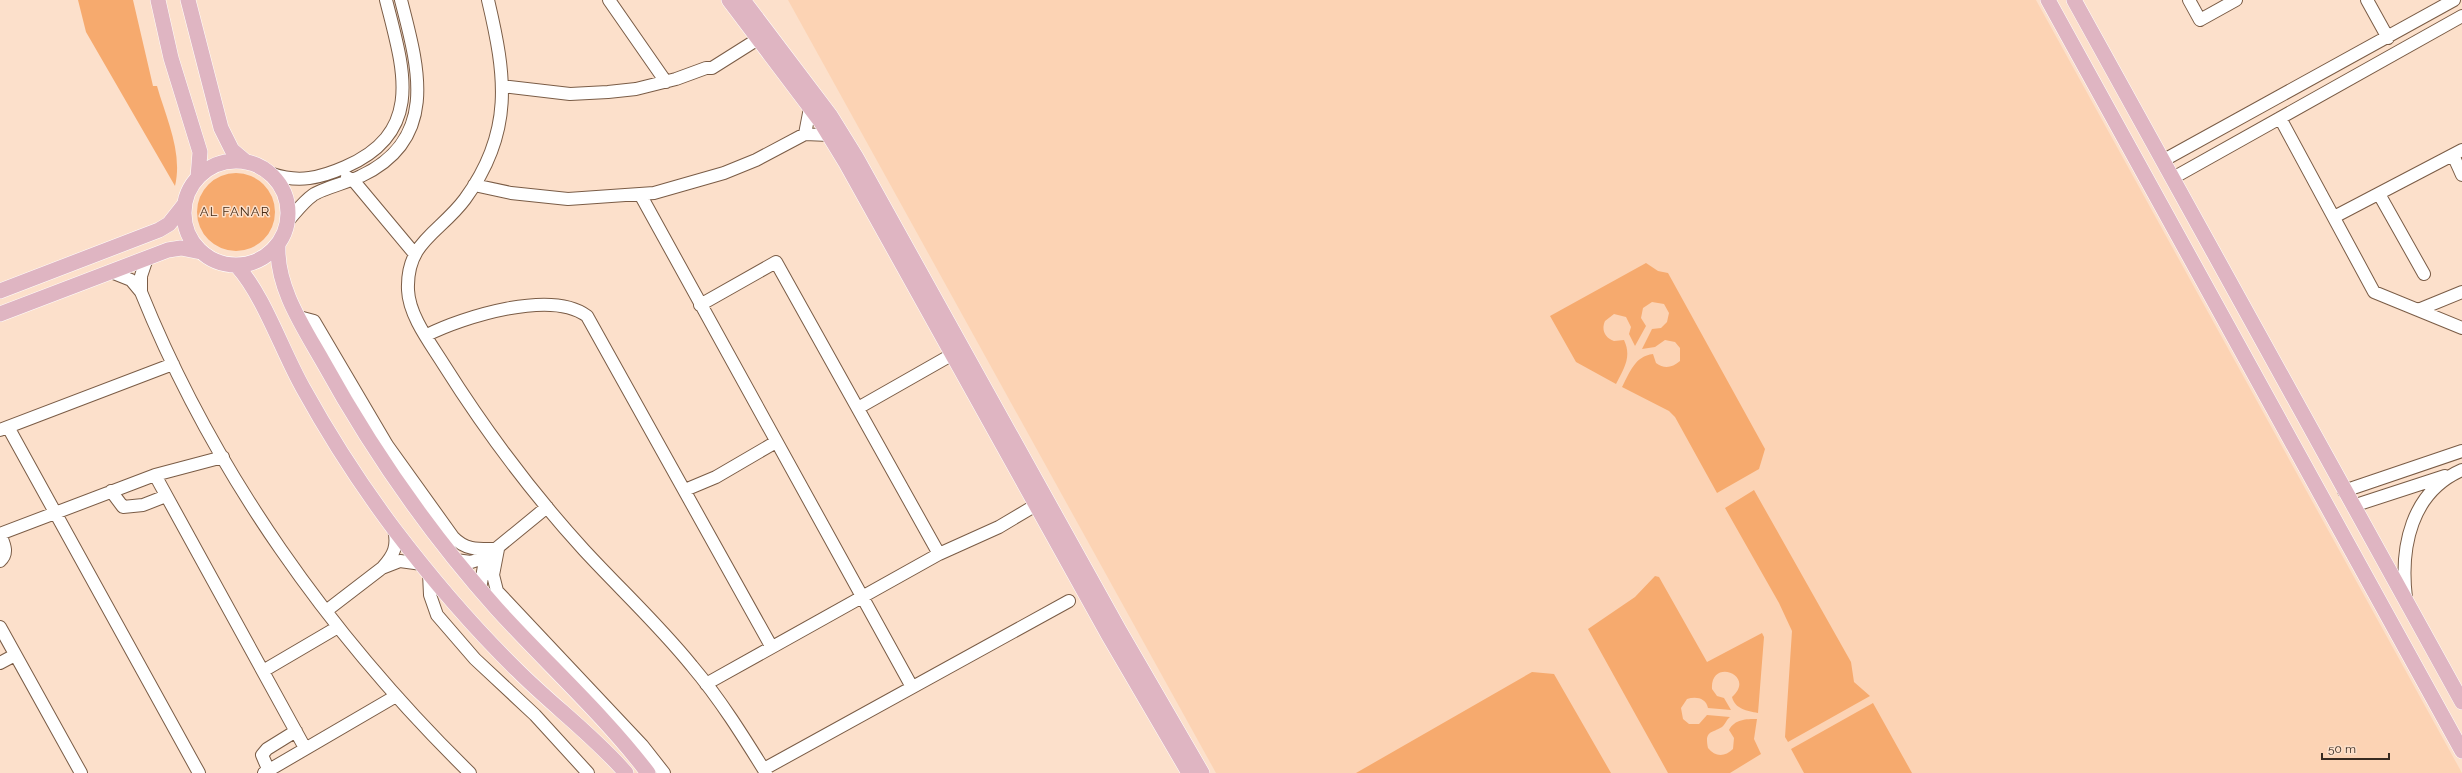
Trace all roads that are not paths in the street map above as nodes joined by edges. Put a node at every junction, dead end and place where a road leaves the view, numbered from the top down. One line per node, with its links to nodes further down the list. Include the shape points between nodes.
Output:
1 (158, 0): 31 (main road, via 171,58 200,152)
2 (188, 0): 26 (main road, via 221,128 232,150)
3 (386, 0): 27 (street, via 404,83 400,110 391,132 374,151)
4 (402, 0): 33 (street, via 419,83 416,107 410,127 394,151 374,170)
5 (488, 0): 19 (street, via 497,40)
6 (609, 0): 18 (street)
7 (729, 0): 17 (main road)
8 (743, 0): 111 (main road, via 830,115 856,157 1104,603)
9 (2048, 0): 28 (main road)
10 (2074, 0): 25 (main road)
11 (2189, 0): 12 (street, via 2200,20)
12 (2236, 0)
13 (2367, 0): 16 (street)
14 (2454, 0): 16 (street)
15 (2462, 16): 21 (street)
16 (2388, 38): 25 (street)
17 (758, 39): 18 (street, via 712,68); 20 (main road)
18 (666, 82): 19 (street, via 636,89 581,94)
19 (502, 86): 34 (street, via 503,106 496,139)
20 (810, 108): 22 (street); 23 (main road)
21 (2280, 118): 32 (street); 39 (street)
22 (805, 134): 23 (street); 36 (street, via 756,160 724,173 698,182)
23 (829, 135): 57 (main road)
24 (2457, 153): 30 (street); 37 (street)
25 (2164, 160): 28 (main road); 32 (main road)
26 (244, 161): 29 (main road); 31 (main road, via 219,163)
27 (335, 172): 29 (street, via 298,180); 33 (street)
28 (2143, 172): 35 (main road)
29 (272, 174): 40 (main road, via 286,196)
30 (2462, 175)
31 (198, 177): 38 (main road, via 189,190)
32 (2174, 178): 35 (main road); 68 (main road)
33 (353, 180): 40 (street, via 314,194); 43 (street)
34 (474, 185): 36 (street, via 511,193 568,199); 43 (street, via 457,208 429,234)
35 (2152, 189): 71 (main road)
36 (640, 194): 51 (street)
37 (2379, 194): 39 (street); 47 (street)
38 (184, 205): 42 (main road, via 185,225); 48 (main road, via 169,224 159,230)
39 (2334, 217): 52 (street, via 2374,292)
40 (288, 221): 41 (main road)
41 (278, 245): 45 (main road, via 258,261); 54 (main road, via 278,270)
42 (201, 252): 44 (main road, via 182,248); 45 (main road, via 218,263)
43 (414, 253): 56 (street, via 408,278 408,293 412,308)
44 (147, 258): 46 (main road); 49 (street, via 141,276)
45 (237, 266): 75 (main road, via 253,288 302,388 366,490)
46 (111, 272): 49 (street, via 131,280); 53 (main road)
47 (2424, 274)
48 (0, 291)
49 (141, 292): 58 (street)
50 (2462, 292): 52 (street)
51 (700, 305): 59 (street, via 776,262); 61 (street)
52 (2418, 310): 55 (street)
53 (0, 314)
54 (299, 317): 77 (street, via 314,321 387,445 453,537 460,545 470,549); 79 (main road, via 337,388 375,450 420,516)
55 (2462, 328)
56 (426, 335): 66 (street, via 463,319 496,310 535,306 580,310 595,329); 73 (street, via 474,412)
57 (953, 354): 59 (street); 70 (main road)
58 (173, 364): 60 (street); 63 (street)
59 (858, 408): 78 (street)
60 (4, 428): 74 (street)
61 (776, 442): 66 (street, via 716,477); 84 (street)
62 (2462, 451): 68 (street)
63 (223, 457): 65 (street); 87 (street, via 267,528)
64 (2461, 470): 72 (street); 86 (street, via 2440,481 2423,502 2406,537 2403,573)
65 (155, 476): 67 (street); 69 (street)
66 (685, 490): 90 (street)
67 (111, 491): 69 (street, via 123,507 144,505); 74 (street)
68 (2344, 491): 71 (main road); 72 (main road)
69 (166, 496): 93 (street)
70 (1036, 505): 78 (street, via 999,527); 110 (main road)
71 (2325, 505): 72 (main road); 100 (main road)
72 (2353, 506): 86 (main road)
73 (547, 507): 77 (street); 94 (street, via 585,551 663,631)
74 (54, 513): 76 (street); 104 (street)
75 (394, 529): 81 (street, via 396,546); 82 (main road)
76 (0, 534): 80 (street, via 6,550 5,557)
77 (496, 550): 79 (street, via 479,561); 83 (street, via 484,566); 109 (street, via 493,574 497,591 642,745)
78 (939, 554): 84 (street)
79 (455, 560): 83 (main road)
80 (0, 561)
81 (382, 568): 82 (street, via 400,561); 87 (street)
82 (425, 568): 106 (street, via 430,596 437,615 475,659 535,715); 107 (main road, via 519,672 593,738)
83 (480, 589): 108 (main road, via 624,743)
84 (862, 597): 90 (street); 95 (street)
85 (1068, 601): 95 (street)
86 (2407, 603): 97 (main road)
87 (326, 611): 89 (street)
88 (0, 627): 91 (street)
89 (338, 627): 93 (street); 96 (street)
90 (771, 646): 94 (street)
91 (16, 655): 92 (street); 103 (street)
92 (0, 663)
93 (263, 671): 98 (street)
94 (706, 684): 102 (street)
95 (912, 687): 102 (street)
96 (396, 696): 99 (street); 105 (street)
97 (2462, 702)
98 (296, 731): 99 (street); 101 (street, via 267,749 262,755)
99 (305, 748): 101 (street)
100 (2462, 751)
101 (266, 771)
102 (765, 771)
103 (81, 773)
104 (199, 773)
105 (470, 773)
106 (588, 773)
107 (626, 773)
108 (648, 773)
109 (664, 773)
110 (1189, 773)
111 (1202, 773)

